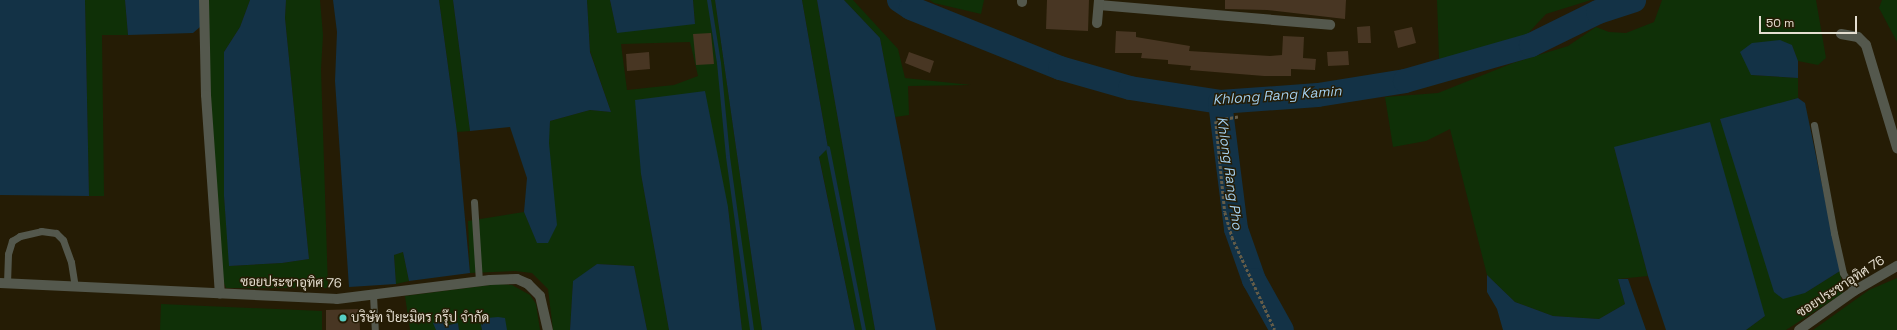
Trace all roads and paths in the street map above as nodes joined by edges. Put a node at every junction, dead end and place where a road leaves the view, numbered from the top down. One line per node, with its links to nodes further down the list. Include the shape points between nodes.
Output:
1 (204, 0): 15 (street, via 206,95)
2 (1099, 2): 3 (street); 4 (street)
3 (1097, 23)
4 (1330, 25)
5 (1841, 34): 8 (street, via 1858,37 1866,45)
6 (1238, 117): 19 (path, via 1216,121 1225,212 1232,237)
7 (1814, 124): 14 (lane, via 1843,273)
8 (1897, 148)
9 (474, 202): 11 (lane)
10 (1897, 266): 14 (street, ซอยประชาอุทิศ 76)
11 (479, 281): 16 (street, ซอยประชาอุทิศ 76); 18 (street, ซอยประชาอุทิศ 76, via 509,278 528,284 540,296)
12 (4, 283): 13 (street, ซอยประชาอุทิศ 76); 13 (lane, via 12,241 20,236 41,231 56,233 63,240 71,262)
13 (75, 286): 15 (street, ซอยประชาอุทิศ 76)
14 (1854, 291): 20 (street, ซอยประชาอุทิศ 76)
15 (220, 294): 16 (street, ซอยประชาอุทิศ 76, via 337,299)
16 (373, 294): 17 (lane)
17 (375, 330)
18 (548, 330)
19 (1275, 330)
20 (1799, 330)

